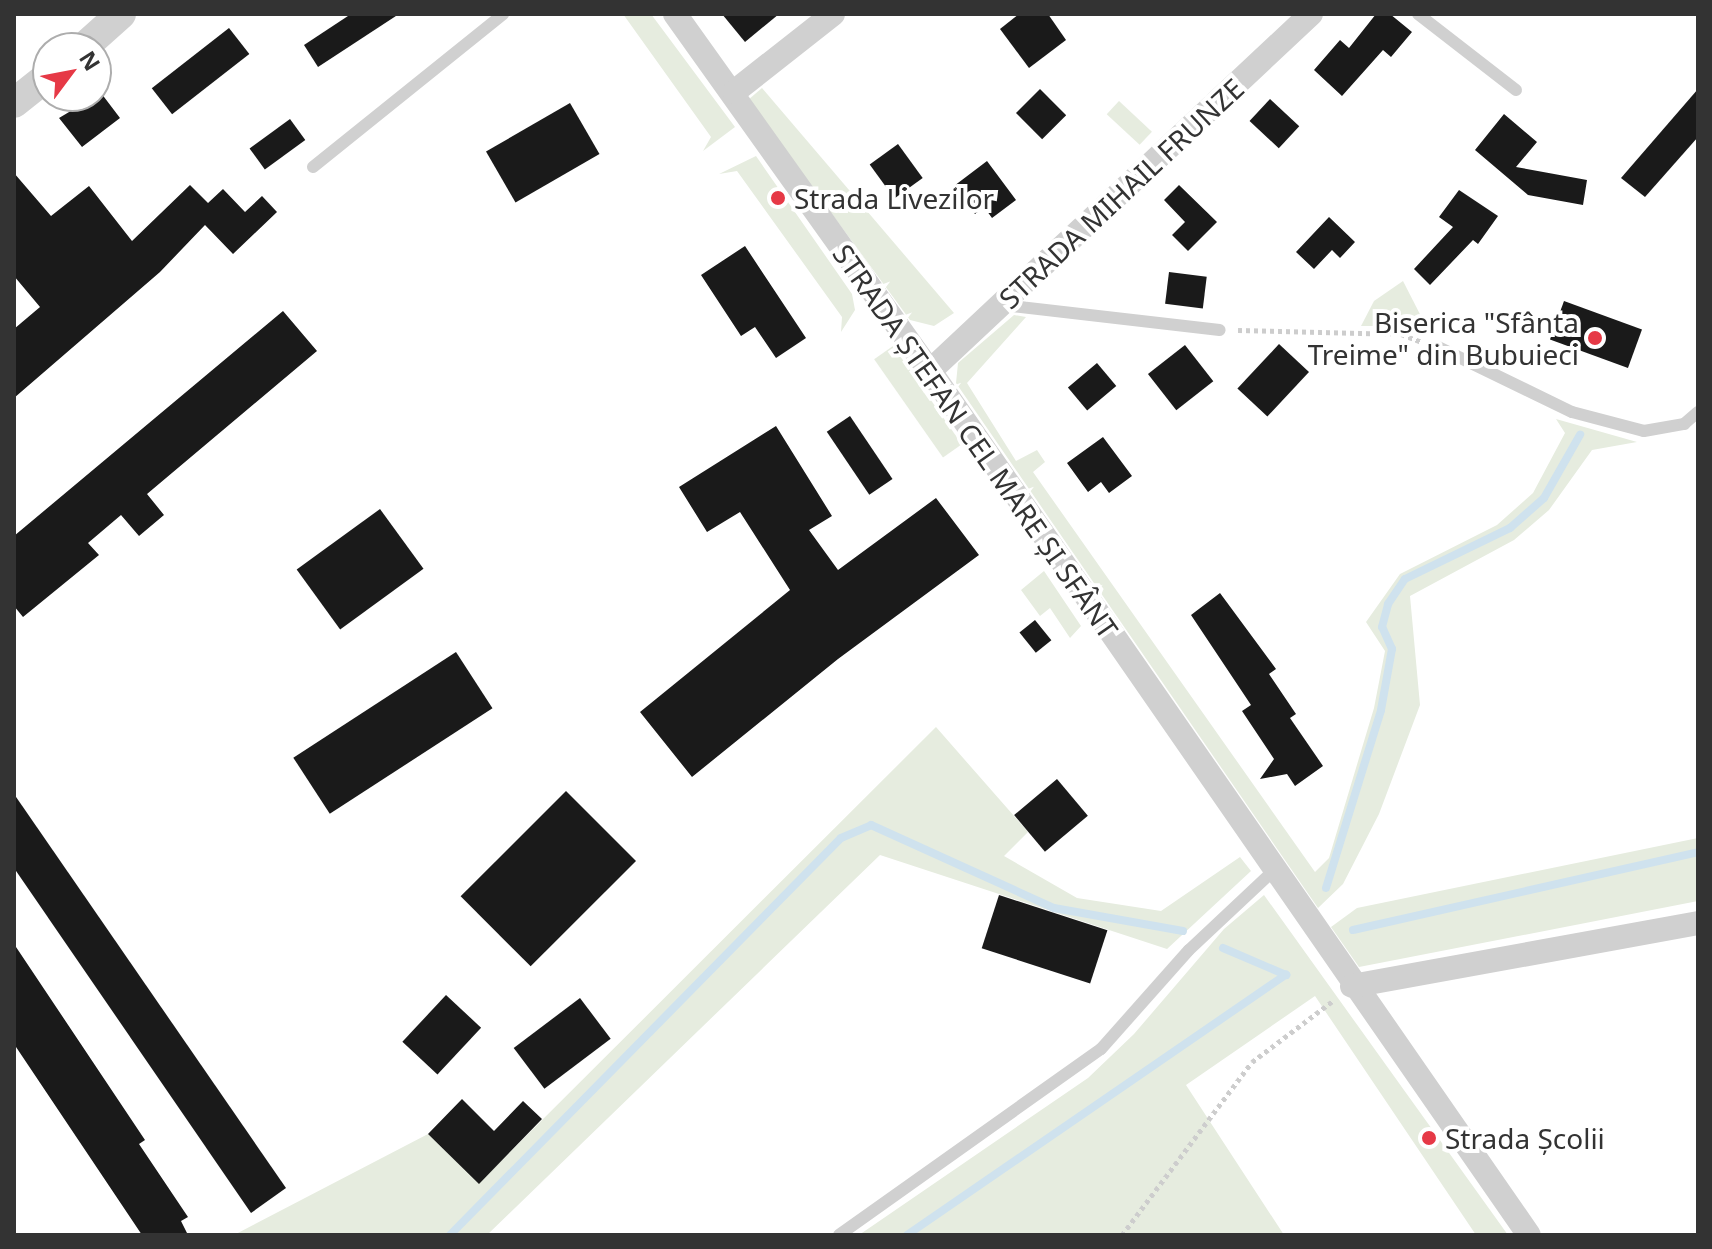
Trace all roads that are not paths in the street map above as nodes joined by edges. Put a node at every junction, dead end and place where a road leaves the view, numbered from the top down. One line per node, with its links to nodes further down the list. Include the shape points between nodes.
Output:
1 (121, 14): 7 (street)
2 (503, 14): 12 (lane)
3 (675, 14): 10 (street, STRADA ȘTEFAN CEL MARE ȘI SFÂNT)
4 (833, 14): 10 (street)
5 (1311, 14): 13 (street, STRADA MIHAIL FRUNZE)
6 (1418, 14): 9 (lane)
7 (101, 32)
8 (32, 89): 11 (street)
9 (1516, 90)
10 (734, 92): 16 (street, STRADA ȘTEFAN CEL MARE ȘI SFÂNT)
11 (14, 103)
12 (313, 167)
13 (1003, 305): 14 (lane); 16 (street, STRADA MIHAIL FRUNZE)
14 (1220, 330)
15 (1438, 347): 17 (lane, via 1572,412 1644,431 1684,424)
16 (930, 371): 18 (street, STRADA ȘTEFAN CEL MARE ȘI SFÂNT)
17 (1698, 412)
18 (1273, 871): 20 (street, STRADA ȘTEFAN CEL MARE ȘI SFÂNT); 21 (lane, via 1189,950 1101,1049)
19 (1698, 923): 20 (street)
20 (1352, 986): 22 (street, STRADA ȘTEFAN CEL MARE ȘI SFÂNT)
21 (839, 1235)
22 (1529, 1235)

